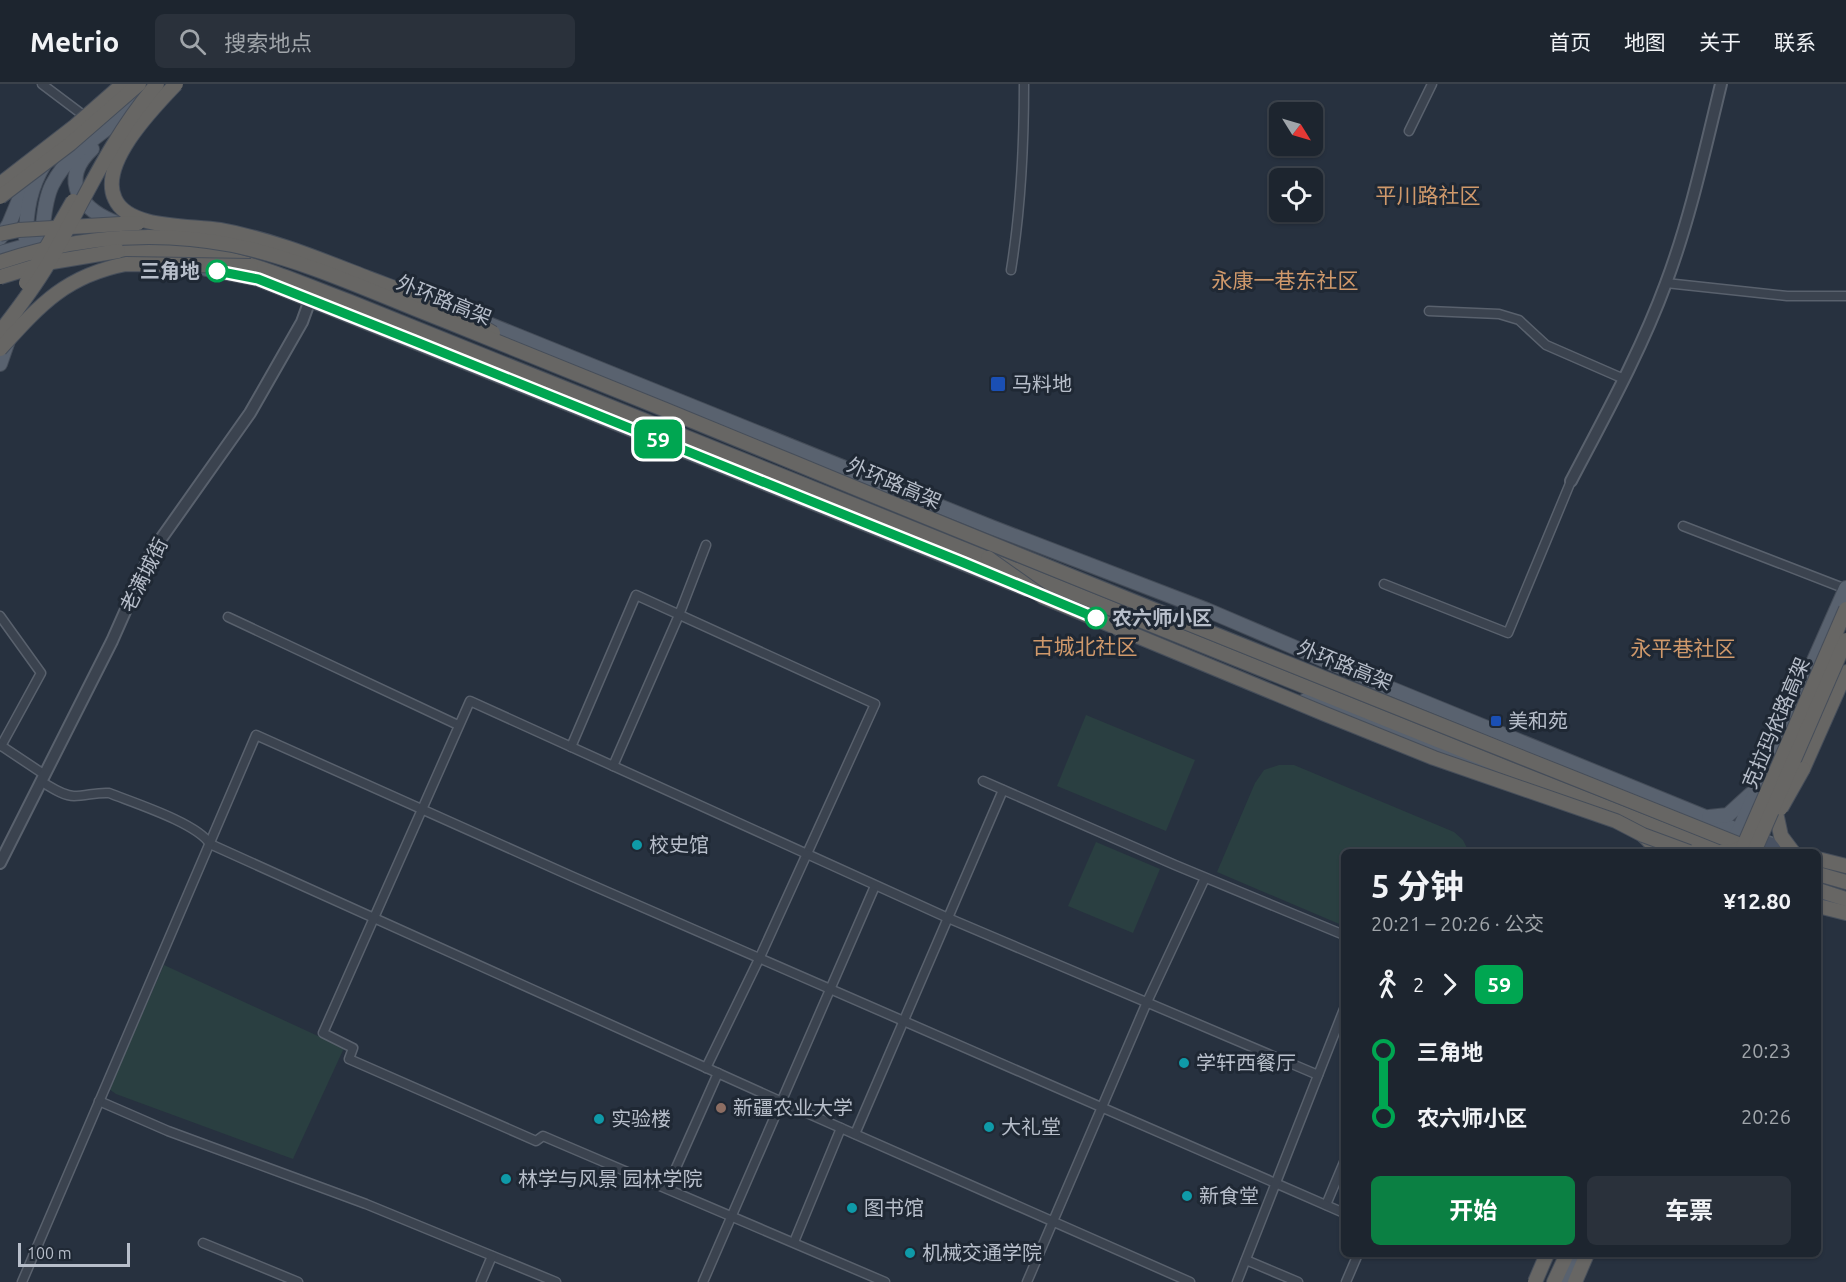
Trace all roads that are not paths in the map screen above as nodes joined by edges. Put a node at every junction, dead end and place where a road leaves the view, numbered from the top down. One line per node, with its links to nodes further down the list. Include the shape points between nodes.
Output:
1 (42, 84): 10 (street)
2 (123, 84): 10 (main road); 14 (highway, bridge)
3 (139, 84): 15 (highway, bridge)
4 (157, 84): 9 (main road); 12 (highway, bridge)
5 (176, 84): 16 (highway, bridge, via 140,126 112,173 113,194 122,210)
6 (1024, 84): 24 (street, via 1019,223)
7 (1432, 84): 11 (street)
8 (1721, 84): 27 (street, via 1697,183)
9 (136, 105): 17 (main road, via 82,158 75,172 76,192 81,200 99,216); 19 (main road, via 76,153 61,170 46,201)
10 (88, 119): 13 (main road, via 50,153)
11 (1409, 131)
12 (115, 140): 31 (highway, bridge, via 98,160 27,281); 32 (highway, bridge, via 47,266)
13 (42, 167): 18 (main road, via 25,185); 20 (main road, via 26,216)
14 (0, 184)
15 (0, 197)
16 (157, 224): 18 (highway, bridge, via 19,230); 34 (highway, bridge, via 220,230 282,246 463,316)
17 (120, 225): 19 (main road); 60 (main road, via 175,228 259,245 423,297 991,527 1207,610)
18 (0, 236)
19 (41, 241): 20 (main road); 25 (main road)
20 (27, 245): 21 (main road); 25 (main road)
21 (0, 253)
22 (0, 262): 34 (highway, 外环路高架, bridge, via 88,240 202,240 262,252)
23 (251, 266): 26 (highway, 外环路高架, bridge, via 164,250 118,251 46,262); 33 (highway, bridge, via 126,264 108,268 68,284 50,297); 40 (highway, 外环路高架, via 348,301)
24 (1011, 270)
25 (30, 271): 26 (main road); 29 (main road, via 91,258 176,262 258,279); 35 (main road)
26 (0, 279)
27 (1666, 283): 28 (street, via 1787,296); 36 (street)
28 (1846, 296)
29 (310, 300): 54 (street, 老满城街, via 302,322 250,413 151,553); 64 (main road, via 964,563 1248,682 1327,707)
30 (1430, 311): 36 (street, via 1499,314 1519,320 1546,345)
31 (0, 317)
32 (0, 332)
33 (0, 349)
34 (528, 354): 71 (highway, 外环路高架, bridge, via 996,546)
35 (0, 364)
36 (1624, 379): 37 (street)
37 (1571, 481): 41 (street, via 1508,633)
38 (1683, 526): 42 (street)
39 (706, 545): 44 (street)
40 (988, 558): 62 (highway, bridge, via 1043,597 1434,758 1616,821); 67 (highway, 外环路高架, bridge)
41 (1384, 584)
42 (1846, 589): 56 (main road)
43 (1846, 609): 70 (highway, 克拉玛依路高架, bridge)
44 (678, 615): 52 (street, via 636,595); 53 (street); 73 (street, via 875,704)
45 (0, 616): 51 (street, via 41,673)
46 (228, 616): 50 (street)
47 (1846, 640): 71 (highway, 克拉玛依路高架, bridge)
48 (1846, 645): 58 (main road)
49 (1846, 672): 69 (highway, bridge, via 1803,769 1774,822 1758,840)
50 (458, 725): 52 (street, via 470,701); 59 (street)
51 (1, 746): 54 (street)
52 (572, 747): 53 (street)
53 (613, 766): 73 (street)
54 (44, 778): 63 (street, via 68,795 109,793 199,831); 76 (street, 老满城街)
55 (983, 781): 57 (street)
56 (1758, 786): 60 (main road, via 1728,815); 61 (main road)
57 (1003, 790): 80 (street); 90 (street)
58 (1775, 808): 71 (main road); 72 (highway, via 1781,836)
59 (422, 810): 63 (street, via 256,735); 89 (street); 92 (street)
60 (1707, 818): 61 (main road)
61 (1739, 831): 68 (main road); 71 (main road)
62 (1643, 835): 65 (highway); 66 (highway, bridge)
63 (210, 844): 89 (street); 100 (street)
64 (1680, 848)
65 (1657, 849)
66 (1681, 849)
67 (1712, 849)
68 (1731, 849)
69 (1736, 849)
70 (1742, 849)
71 (1757, 849)
72 (1791, 849)
73 (807, 854): 82 (street); 92 (street)
74 (1821, 861): 77 (highway)
75 (1821, 861): 78 (main road)
76 (0, 863)
77 (1846, 866)
78 (1846, 872)
79 (1821, 875): 81 (highway)
80 (1205, 878): 91 (street); 94 (street)
81 (1846, 882)
82 (875, 886): 90 (street); 93 (street)
83 (1821, 891): 85 (highway)
84 (1821, 899): 87 (main road)
85 (1846, 899)
86 (1821, 907): 88 (highway)
87 (1846, 907)
88 (1846, 914)
89 (373, 918): 97 (street); 107 (street, via 323,1033 353,1048 349,1059 536,1141 543,1136)
90 (948, 918): 94 (street); 96 (street)
91 (1341, 934)
92 (760, 957): 93 (street); 97 (street)
93 (831, 989): 96 (street); 101 (street)
94 (1147, 1002): 99 (street); 102 (street)
95 (1341, 1017): 99 (street)
96 (904, 1021): 102 (street); 104 (street)
97 (706, 1068): 98 (street)
98 (718, 1073): 101 (street); 107 (street)
99 (1318, 1075): 106 (street)
100 (99, 1101): 114 (street); 121 (street)
101 (782, 1102): 103 (street); 110 (street)
102 (1102, 1107): 106 (street); 111 (street)
103 (841, 1128): 104 (street); 112 (street)
104 (855, 1134): 111 (street)
105 (1341, 1169): 108 (street)
106 (1276, 1183): 108 (street); 120 (street)
107 (667, 1188): 110 (street)
108 (1326, 1205): 109 (street)
109 (1341, 1211)
110 (732, 1216): 112 (street); 125 (street)
111 (1053, 1221): 127 (street); 128 (street)
112 (794, 1242): 126 (street)
113 (203, 1243): 122 (street)
114 (492, 1256): 123 (street); 124 (street)
115 (1357, 1257): 131 (street)
116 (1554, 1257): 132 (highway, bridge); 133 (main road)
117 (1566, 1257): 134 (highway)
118 (1575, 1257): 135 (highway)
119 (1586, 1257): 136 (highway)
120 (1246, 1260): 129 (street); 130 (street)
121 (22, 1282)
122 (298, 1282)
123 (481, 1282)
124 (556, 1282)
125 (703, 1282)
126 (885, 1282)
127 (1027, 1282)
128 (1190, 1282)
129 (1237, 1282)
130 (1298, 1282)
131 (1346, 1282)
132 (1535, 1282)
133 (1548, 1282)
134 (1554, 1282)
135 (1565, 1282)
136 (1575, 1282)

